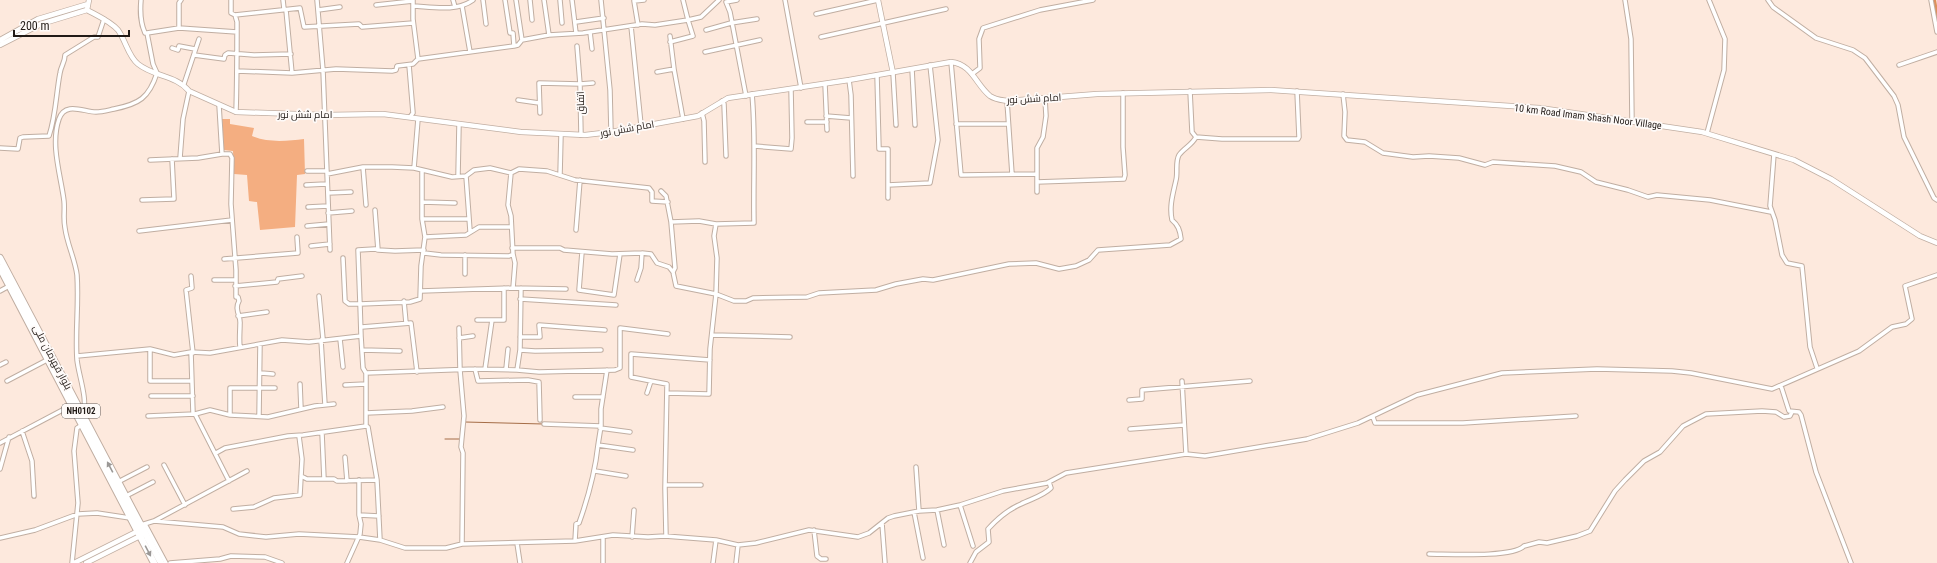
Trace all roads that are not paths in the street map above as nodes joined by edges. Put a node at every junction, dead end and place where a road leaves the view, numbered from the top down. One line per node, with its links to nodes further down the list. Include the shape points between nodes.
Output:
1 (141, 0): 61 (street, via 140,15)
2 (181, 0): 55 (street)
3 (231, 0): 40 (street, via 231,13)
4 (283, 0): 35 (street)
5 (317, 0): 38 (street)
6 (413, 0): 30 (street); 31 (street)
7 (453, 0): 34 (street)
8 (473, 0): 32 (street)
9 (483, 0): 50 (street)
10 (504, 0): 73 (street)
11 (516, 0): 68 (street)
12 (530, 0): 44 (street)
13 (544, 0): 63 (street)
14 (560, 0): 51 (street)
15 (572, 0): 46 (street)
16 (601, 0): 41 (street)
17 (634, 0): 18 (street); 52 (street)
18 (644, 0)
19 (683, 0): 45 (street)
20 (719, 0): 45 (street, via 701,17)
21 (737, 0): 48 (street, via 726,2)
22 (785, 0): 104 (street)
23 (878, 0): 39 (street); 49 (street)
24 (1093, 0): 97 (street, via 1040,10 983,28 979,39 980,68)
25 (1625, 0): 130 (street, via 1631,40)
26 (1709, 0): 139 (street, via 1725,39 1724,70)
27 (1768, 0): 177 (street, via 1773,7 1816,38 1853,50 1865,58 1894,96 1904,137)
28 (1932, 0): 60 (street)
29 (88, 2): 37 (street); 67 (street, via 38,19)
30 (376, 5)
31 (413, 6): 34 (street); 47 (street)
32 (462, 6): 34 (street); 78 (street)
33 (340, 7): 38 (street)
34 (455, 7)
35 (284, 9): 40 (street); 53 (street, via 300,8 304,27); 82 (street)
36 (946, 9): 49 (street)
37 (87, 10): 42 (street); 71 (street, via 41,24)
38 (318, 10): 53 (street)
39 (816, 14)
40 (235, 15): 58 (street)
41 (604, 18): 46 (street); 56 (street)
42 (104, 19): 95 (street, via 119,31 138,64); 142 (street, via 98,37 66,55 60,70 55,114)
43 (757, 19): 48 (street)
44 (532, 20)
45 (688, 20): 52 (street); 70 (street, via 693,36)
46 (576, 22): 62 (street)
47 (413, 23): 53 (street, via 362,27 359,24); 84 (street)
48 (731, 23): 57 (street); 72 (street)
49 (883, 23): 65 (street); 96 (street)
50 (486, 24)
51 (562, 24)
52 (638, 25): 54 (street)
53 (320, 26): 91 (street)
54 (631, 26): 56 (street); 136 (street)
55 (179, 28): 58 (street); 61 (street)
56 (605, 29): 59 (street); 138 (street)
57 (706, 30)
58 (237, 32): 81 (street)
59 (590, 32): 62 (street); 76 (street)
60 (1937, 32)
61 (147, 33): 95 (street, via 152,64)
62 (576, 33): 63 (street)
63 (549, 35): 68 (street)
64 (670, 36): 70 (street)
65 (821, 37)
66 (199, 39): 77 (street)
67 (0, 40)
68 (522, 40): 73 (street, via 518,46)
69 (760, 40): 72 (street)
70 (670, 42): 89 (street)
71 (0, 44)
72 (736, 45): 79 (street); 112 (street)
73 (514, 46): 78 (street)
74 (577, 46): 102 (street)
75 (172, 48): 77 (street, via 178,50 179,46)
76 (592, 48)
77 (196, 49): 83 (street)
78 (470, 52): 84 (street)
79 (705, 52)
80 (1937, 52): 88 (street)
81 (236, 54): 82 (street); 83 (street, via 228,53 224,59); 92 (street)
82 (291, 54): 93 (street)
83 (194, 55): 101 (street)
84 (418, 59): 86 (street)
85 (951, 62): 87 (street, امام شش نور); 97 (street, امام شش نور, via 964,66); 132 (street)
86 (409, 65): 91 (street, via 399,65 392,71); 124 (street, via 412,113)
87 (930, 65): 90 (street, امام شش نور); 170 (street, via 938,140 930,183)
88 (1899, 65)
89 (674, 69): 94 (street); 127 (street)
90 (912, 69): 96 (street, امام شش نور); 131 (street)
91 (323, 70): 93 (street); 122 (street)
92 (237, 71): 93 (street); 119 (street)
93 (292, 72)
94 (657, 72)
95 (157, 73): 101 (street); 143 (street, via 146,97 132,106 96,112 79,108 63,113 59,119)
96 (893, 73): 98 (street, امام شش نور); 135 (street)
97 (972, 74): 116 (street, امام شش نور, via 989,95 997,100)
98 (876, 75): 99 (street, امام شش نور); 170 (street, via 879,149 888,149)
99 (849, 80): 103 (street, امام شش نور); 126 (street)
100 (593, 83): 102 (street, اتفاق)
101 (184, 84): 106 (street, امام شش نور)
102 (580, 84): 117 (street, via 538,83); 141 (street, اتفاق)
103 (825, 84): 104 (street, امام شش نور); 123 (street)
104 (801, 88): 105 (street, امام شش نور)
105 (791, 89): 110 (street, امام شش نور); 145 (street, via 791,149)
106 (189, 91): 118 (street, امام شش نور); 150 (street, via 183,119)
107 (1189, 91): 108 (street, 10 km Road Imam Shash Noor Village); 109 (street, امام شش نور); 144 (street, via 1192,132)
108 (1297, 92): 111 (street, 10 km Road Imam Shash Noor Village); 144 (street, via 1298,139)
109 (1123, 93): 113 (street, امام شش نور); 167 (street, via 1124,179)
110 (752, 94): 112 (street, امام شش نور); 145 (street)
111 (1343, 94): 130 (street, 10 km Road Imam Shash Noor Village, via 1540,108); 186 (street, via 1344,136 1347,140 1365,142 1383,153 1458,158 1485,166 1493,162 1555,166 1581,172 1596,182 1648,197 1658,195 1710,200)
112 (746, 96): 115 (street, امام شش نور)
113 (1045, 98): 116 (street, امام شش نور); 162 (street, via 1044,137 1037,148)
114 (518, 100): 117 (street)
115 (722, 100): 121 (street, امام شش نور); 149 (street)
116 (1008, 101): 133 (street)
117 (539, 103): 120 (street)
118 (219, 105): 119 (street, امام شش نور); 147 (street)
119 (236, 112): 122 (street, امام شش نور)
120 (540, 113)
121 (702, 113): 127 (street, امام شش نور); 153 (street)
122 (325, 115): 124 (street, امام شش نور, via 384,114); 158 (street)
123 (826, 116): 126 (street); 129 (street)
124 (410, 118): 125 (street, امام شش نور)
125 (418, 118): 134 (street, امام شش نور); 155 (street)
126 (851, 118): 165 (street)
127 (683, 119): 136 (street, امام شش نور)
128 (806, 122): 129 (street)
129 (827, 122): 137 (street)
130 (1632, 122): 139 (street, 10 km Road Imam Shash Noor Village)
131 (915, 124)
132 (956, 124): 133 (street); 161 (street, via 961,175)
133 (1008, 124): 161 (street)
134 (459, 125): 140 (street, امام شش نور); 163 (street)
135 (896, 125)
136 (641, 126): 138 (street, امام شش نور)
137 (827, 130)
138 (611, 132): 141 (street, امام شش نور)
139 (1707, 133): 148 (street, 10 km Road Imam Shash Noor Village)
140 (561, 135): 141 (street, امام شش نور); 160 (street)
141 (581, 135)
142 (49, 136): 143 (street); 146 (street, via 20,138 18,149)
143 (57, 136): 266 (street, via 56,160 64,201 65,227 76,274)
144 (1196, 137): 234 (street, via 1179,155 1177,162 1177,180 1171,198 1170,214 1177,224 1181,239 1170,245 1098,250 1089,260 1076,266 1058,269 1036,263 1009,264 933,280 923,279 896,284 876,290 819,293 807,297 753,298 746,301 734,301)
145 (754, 146): 193 (street, via 754,223)
146 (0, 148)
147 (222, 154): 150 (street); 190 (street, via 230,154 232,158)
148 (1774, 154): 186 (street, via 1770,187); 201 (street, 10 km Road Imam Shash Noor Village, via 1794,160 1831,179 1920,236)
149 (726, 156)
150 (180, 158): 151 (street)
151 (172, 159): 152 (street); 176 (street, via 174,199)
152 (150, 160)
153 (705, 162)
154 (363, 167): 155 (street); 158 (street); 181 (street)
155 (414, 168): 156 (street)
156 (422, 170): 163 (street); 178 (street)
157 (307, 171): 158 (street)
158 (326, 172): 168 (street)
159 (511, 173): 160 (street, via 519,169); 164 (street, via 490,168 474,170); 195 (street, via 508,205)
160 (560, 174): 166 (street)
161 (1012, 174): 162 (street)
162 (1037, 174): 167 (street)
163 (458, 176): 164 (street)
164 (466, 176): 189 (street)
165 (853, 176)
166 (580, 180): 179 (street, via 649,188 652,192 652,201); 196 (street)
167 (1037, 182): 173 (street)
168 (326, 184): 169 (street); 174 (street)
169 (306, 185)
170 (888, 185): 175 (street)
171 (661, 191): 179 (street)
172 (351, 192): 174 (street)
173 (1037, 192)
174 (328, 193): 182 (street)
175 (888, 198)
176 (142, 200)
177 (1937, 200)
178 (422, 202): 180 (street); 188 (street)
179 (668, 202): 191 (street)
180 (455, 203)
181 (366, 205)
182 (328, 206): 183 (street); 187 (street)
183 (308, 207)
184 (375, 210): 206 (street)
185 (352, 211): 187 (street)
186 (1771, 212): 272 (street, via 1782,254 1787,263 1802,266 1810,347)
187 (328, 213): 192 (street)
188 (422, 219): 189 (street); 200 (street)
189 (469, 219): 198 (street)
190 (232, 220): 197 (street); 214 (street)
191 (671, 222): 193 (street, via 699,221); 218 (street, via 675,268)
192 (329, 224): 194 (street); 202 (street)
193 (716, 224): 234 (street)
194 (306, 226)
195 (511, 227): 198 (street, via 479,227); 204 (street)
196 (576, 230)
197 (139, 231)
198 (470, 231): 200 (street, via 466,235)
199 (297, 237): 214 (street, via 298,253)
200 (426, 237): 207 (street)
201 (1937, 243)
202 (330, 244): 203 (street); 205 (street)
203 (311, 246)
204 (512, 248): 208 (street, via 560,248); 210 (street)
205 (330, 250)
206 (378, 250): 207 (street); 238 (street, via 358,250)
207 (424, 252): 212 (street); 233 (street)
208 (582, 252): 211 (street); 211 (street, via 578,290 614,295)
209 (642, 253): 211 (street); 218 (street, via 651,254 658,263 669,267); 225 (street)
210 (512, 254): 212 (street); 229 (street, via 515,263)
211 (620, 254)
212 (465, 255): 219 (street)
213 (0, 258): 226 (highway, بلوار قهرمان ملی / NH0102)
214 (235, 258): 216 (street); 224 (street)
215 (343, 258): 238 (street, via 345,301 349,304)
216 (224, 259)
217 (0, 268): 226 (highway, بلوار قهرمان ملی / NH0102)
218 (673, 272): 234 (street, via 676,286)
219 (465, 274)
220 (1937, 275): 272 (street, via 1905,286 1912,319 1906,324 1892,327 1859,351)
221 (191, 276): 265 (street, via 192,289 186,290)
222 (302, 276): 227 (street, via 278,279 277,282)
223 (214, 280): 224 (street)
224 (235, 280): 227 (street)
225 (637, 280)
226 (12, 284): 232 (street); 267 (highway, بلوار قهرمان ملی / NH0102); 302 (highway, بلوار قهرمان ملی / NH0102)
227 (235, 286): 241 (street, via 239,301)
228 (504, 288): 229 (street); 233 (street); 243 (street, via 504,320)
229 (513, 288): 230 (street)
230 (521, 288): 231 (street); 236 (street)
231 (566, 289)
232 (0, 291)
233 (421, 291): 237 (street, via 420,299)
234 (716, 294): 249 (street)
235 (319, 296): 256 (street)
236 (520, 299): 239 (street); 252 (street)
237 (404, 301): 238 (street); 244 (street)
238 (360, 304): 245 (street)
239 (616, 305)
240 (267, 312): 241 (street)
241 (238, 316): 258 (street)
242 (477, 320): 243 (street)
243 (492, 320): 274 (street)
244 (406, 324): 245 (street); 279 (street, via 411,323)
245 (362, 327): 250 (street)
246 (459, 328): 254 (street)
247 (605, 330): 252 (street, via 539,325 540,337)
248 (668, 334): 278 (street, via 620,328 620,368)
249 (712, 335): 253 (street); 268 (street)
250 (361, 336): 255 (street); 261 (street)
251 (473, 336): 254 (street)
252 (520, 336): 262 (street)
253 (790, 337)
254 (459, 338): 276 (street)
255 (340, 339): 256 (street); 271 (street)
256 (322, 340): 257 (street, via 282,340); 304 (street)
257 (260, 344): 258 (street); 280 (street)
258 (240, 347): 265 (street, via 210,353)
259 (150, 349): 265 (street, via 174,355); 266 (street); 287 (street, via 150,381)
260 (508, 349): 275 (street)
261 (362, 350): 264 (street); 281 (street, via 362,368)
262 (520, 350): 263 (street); 277 (street)
263 (601, 350)
264 (400, 351)
265 (192, 352): 287 (street)
266 (77, 356): 309 (street, via 84,401)
267 (47, 360): 283 (street); 302 (highway, بلوار قهرمان ملی / NH0102)
268 (710, 360): 284 (street, via 631,354 631,377); 296 (street, via 709,394)
269 (6, 362): 270 (street)
270 (0, 365)
271 (343, 367)
272 (1817, 368): 291 (street)
273 (475, 369): 274 (street); 276 (street); 316 (street, via 478,381 539,382)
274 (485, 369): 275 (street)
275 (506, 369): 277 (street)
276 (460, 370): 279 (street); 378 (street, via 464,416 461,447)
277 (518, 370): 278 (street)
278 (607, 370): 300 (street)
279 (417, 372): 281 (street)
280 (261, 373): 282 (street); 292 (street)
281 (366, 373): 289 (street)
282 (273, 374)
283 (7, 381)
284 (651, 381): 295 (street); 296 (street, via 666,382)
285 (1182, 381): 293 (street)
286 (1250, 381): 293 (street)
287 (192, 382): 298 (street)
288 (300, 384): 306 (street)
289 (366, 384): 290 (street); 308 (street)
290 (345, 385)
291 (1781, 386): 307 (street, via 1787,408); 314 (street, via 1772,389 1672,371 1597,369 1502,373 1417,395)
292 (259, 387): 294 (street); 311 (street, via 230,388); 313 (street)
293 (1182, 387): 301 (street, via 1142,390 1142,399); 319 (street)
294 (275, 388)
295 (647, 393)
296 (667, 394): 350 (street)
297 (151, 396): 298 (street)
298 (193, 396): 310 (street)
299 (575, 397): 300 (street)
300 (603, 397): 321 (street)
301 (1129, 400)
302 (74, 404): 309 (highway, بلوار قهرمان ملی / NH0102); 318 (highway, بلوار قهرمان ملی / NH0102); 323 (street)
303 (334, 404): 304 (street)
304 (325, 405): 306 (street)
305 (443, 407): 308 (street)
306 (301, 409): 313 (street, via 268,417)
307 (1792, 412): 382 (street, via 1790,416 1784,417 1776,412 1762,411 1706,414 1683,426 1660,452 1644,461 1615,491 1590,531 1506,552); 399 (street, via 1799,412 1801,415 1816,472)
308 (366, 413): 320 (street)
309 (82, 414): 347 (highway, بلوار قهرمان ملی / NH0102, one-way to 309)
310 (194, 414): 311 (street, via 210,410); 312 (street); 331 (street)
311 (230, 415): 313 (street)
312 (148, 416)
313 (259, 416)
314 (1373, 416): 315 (street, via 1375,423 1463,423); 332 (street, via 1358,424 1307,439 1205,456)
315 (1576, 416)
316 (540, 420)
317 (544, 424): 321 (street)
318 (82, 425): 361 (street, via 77,428 74,451); 364 (highway, بلوار قهرمان ملی / NH0102)
319 (1184, 425): 322 (street); 332 (street)
320 (366, 426): 324 (street); 344 (street)
321 (601, 427): 325 (street); 329 (street)
322 (1130, 430)
323 (22, 431): 327 (street); 352 (street, via 32,461)
324 (322, 432): 326 (street); 342 (street)
325 (630, 432)
326 (299, 436): 331 (street, via 248,443 225,448); 340 (street)
327 (9, 437): 328 (street); 337 (street)
328 (0, 443)
329 (598, 445): 330 (street); 339 (street)
330 (633, 450)
331 (216, 453): 345 (street)
332 (1186, 454): 349 (street, via 1066,473)
333 (344, 457): 346 (street)
334 (164, 465): 354 (street)
335 (147, 467): 347 (street)
336 (916, 467): 359 (street)
337 (0, 469)
338 (247, 471): 345 (street)
339 (595, 471): 341 (street); 376 (street, via 587,502 579,523 576,524)
340 (301, 476): 342 (street, via 307,479); 356 (street, via 300,495 274,498 254,507)
341 (626, 476)
342 (324, 479): 346 (street)
343 (359, 480): 344 (street); 346 (street); 362 (street)
344 (377, 480): 363 (street)
345 (229, 481): 354 (street)
346 (347, 481)
347 (118, 482): 353 (highway, بلوار قهرمان ملی / NH0102)
348 (153, 482): 353 (street)
349 (1049, 482): 355 (street, via 1003,491); 398 (street, via 1051,488 1046,493 999,516 988,529 989,542 976,552)
350 (665, 485): 351 (street); 369 (street)
351 (701, 485)
352 (34, 496)
353 (126, 496): 367 (highway, بلوار قهرمان ملی / NH0102)
354 (185, 505): 365 (street)
355 (960, 506): 358 (street); 381 (street)
356 (233, 509)
357 (634, 510): 372 (street)
358 (937, 510): 359 (street); 380 (street)
359 (919, 511): 360 (street)
360 (914, 512): 366 (street, via 894,516); 383 (street)
361 (78, 514): 364 (street, via 97,513); 373 (street, via 36,530); 385 (street)
362 (359, 515): 363 (street); 370 (street)
363 (379, 516): 374 (street)
364 (130, 518): 367 (highway, بلوار قهرمان ملی / NH0102)
365 (154, 521): 367 (street); 370 (street, via 223,527 239,534 266,537 299,534)
366 (882, 523): 368 (street, via 869,534 858,538); 397 (street)
367 (142, 530): 385 (street); 386 (street); 387 (highway, بلوار قهرمان ملی / NH0102, one-way to 387); 388 (highway, بلوار قهرمان ملی / NH0102); 389 (street)
368 (814, 530): 379 (street); 384 (street, via 817,556)
369 (666, 536): 372 (street); 375 (street)
370 (359, 537): 374 (street); 392 (street)
371 (604, 537): 372 (street); 376 (street); 394 (street)
372 (632, 537)
373 (0, 538)
374 (380, 540): 378 (street, via 406,548 446,548)
375 (716, 540): 379 (street); 395 (street)
376 (575, 541): 377 (street)
377 (517, 543): 378 (street); 393 (street)
378 (462, 544)
379 (738, 545): 396 (street)
380 (944, 546)
381 (973, 546)
382 (1429, 554)
383 (923, 558)
384 (826, 559)
385 (73, 563)
386 (86, 563)
387 (154, 563)
388 (161, 563)
389 (166, 563)
390 (170, 563): 391 (street, via 231,556 264,557)
391 (282, 563)
392 (347, 563)
393 (520, 563)
394 (603, 563)
395 (713, 563)
396 (736, 563)
397 (885, 563)
398 (970, 563)
399 (1851, 563)

